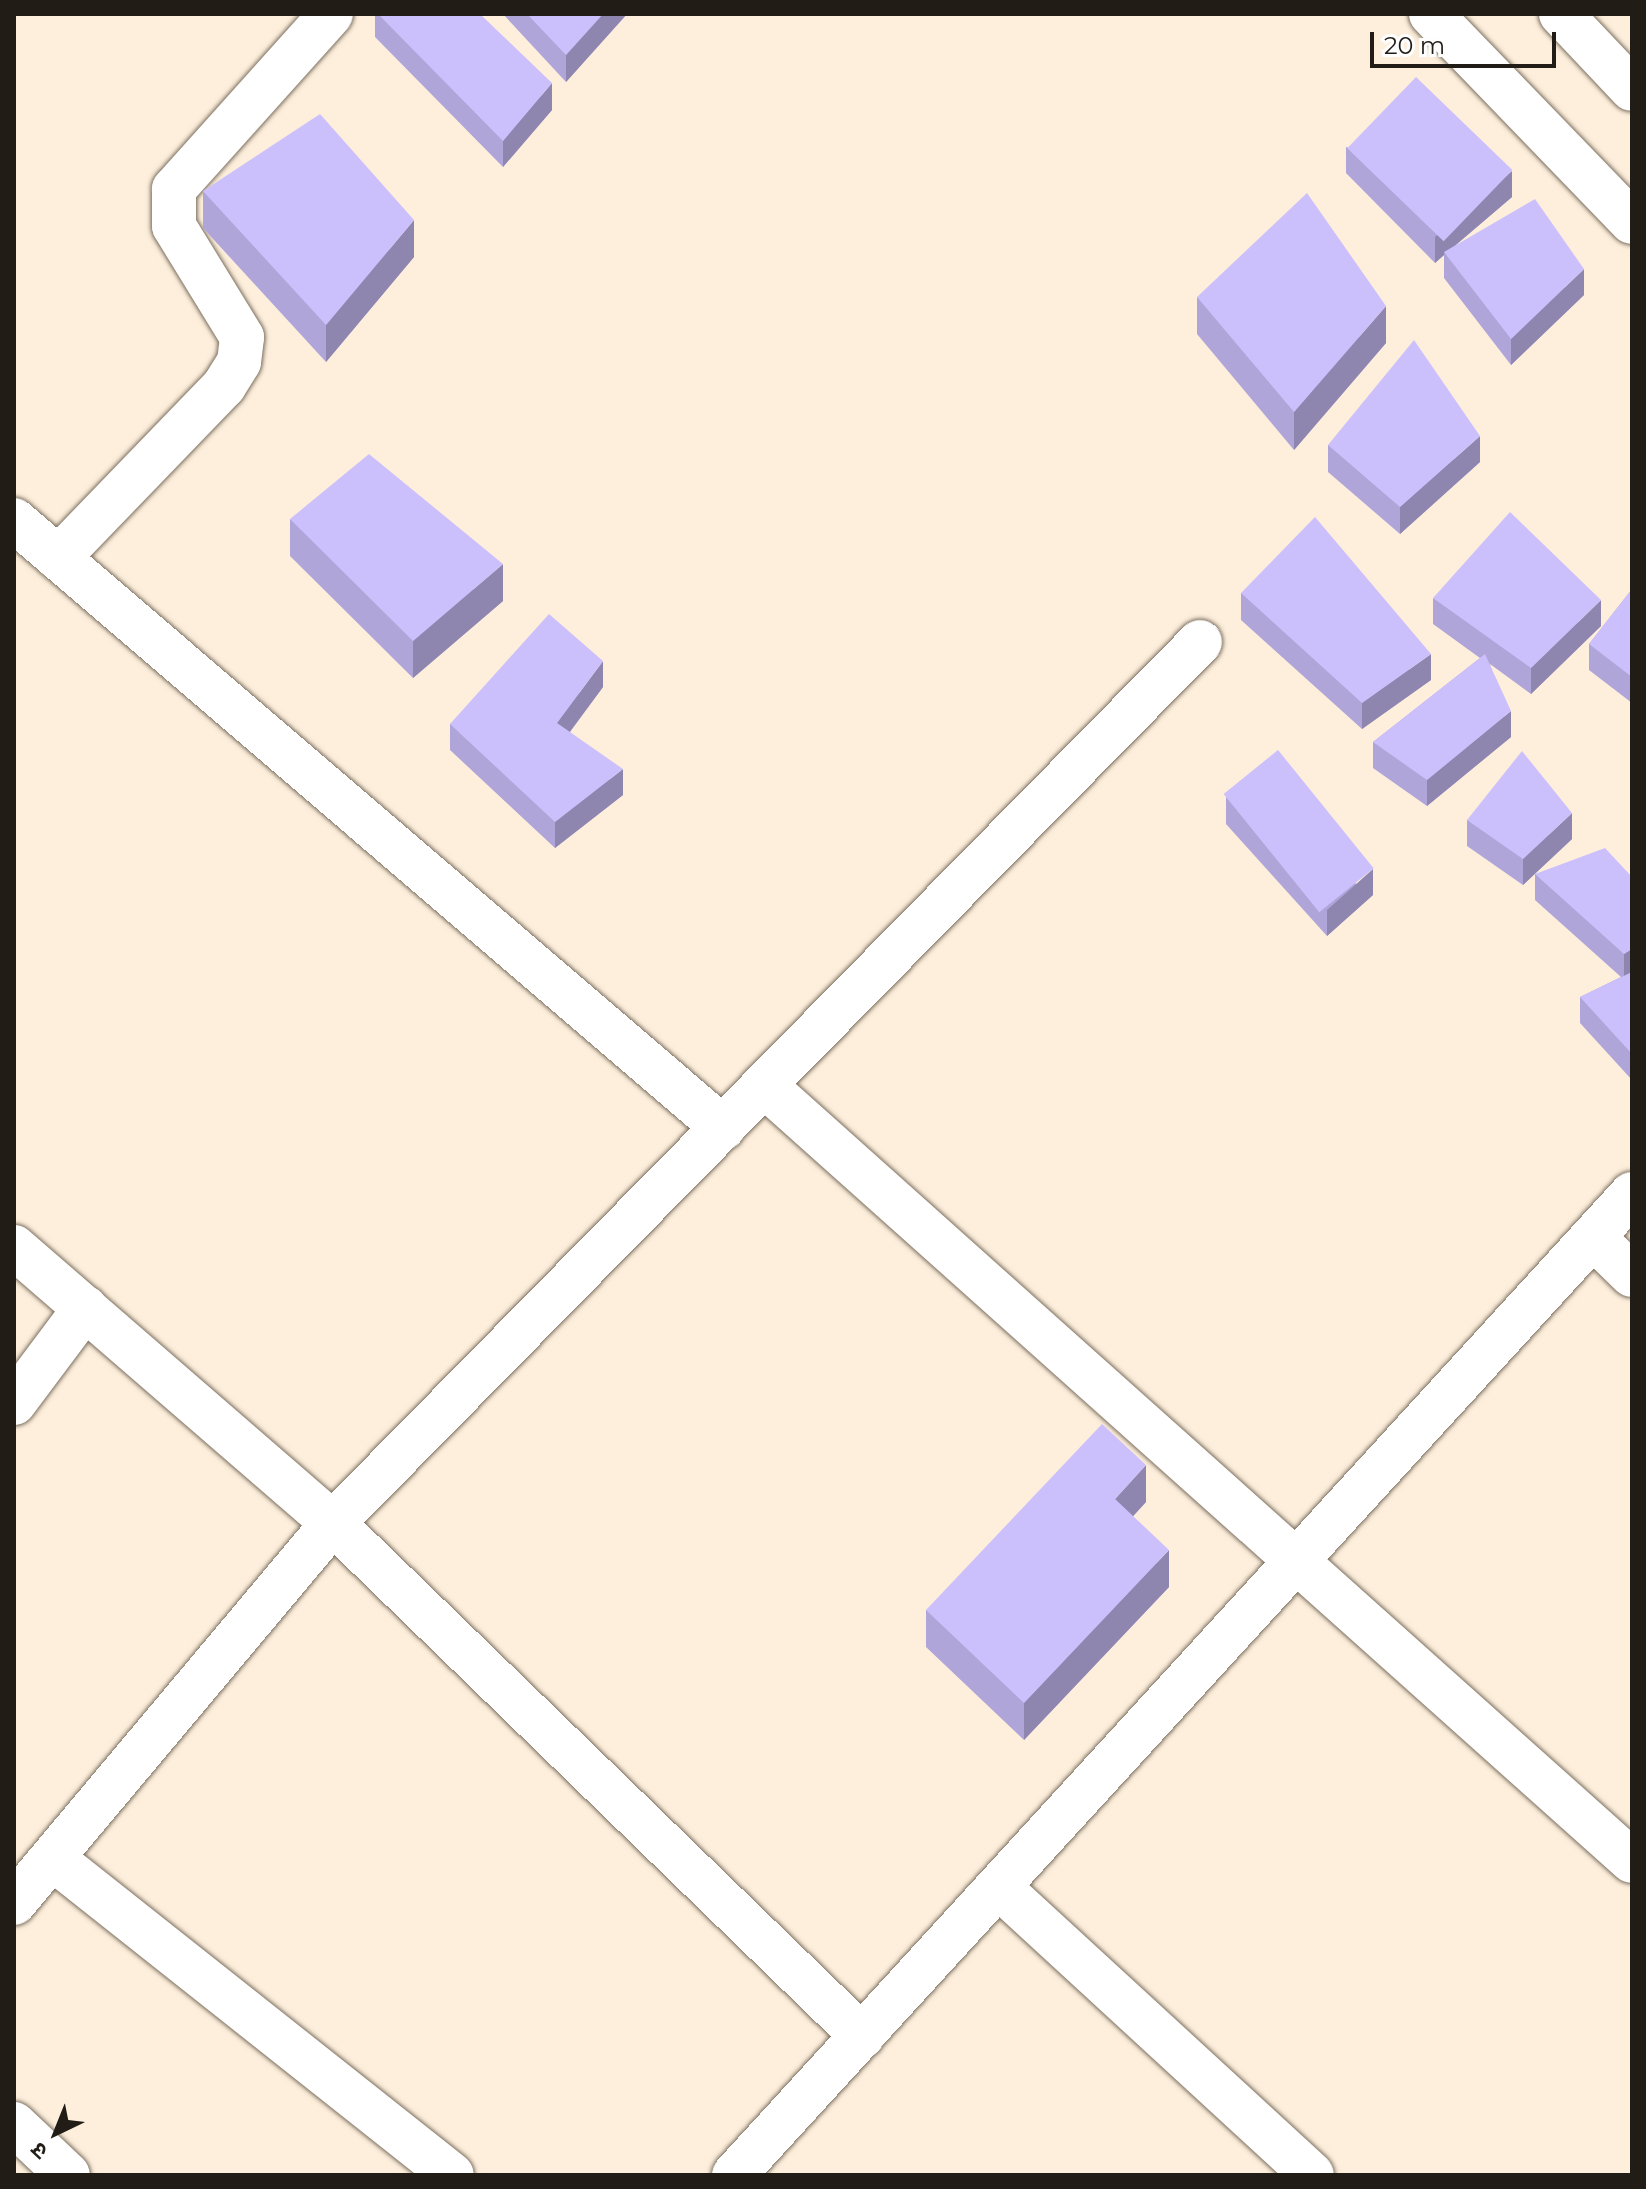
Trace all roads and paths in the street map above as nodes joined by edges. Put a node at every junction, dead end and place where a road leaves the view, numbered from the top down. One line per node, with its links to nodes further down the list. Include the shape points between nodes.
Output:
1 (331, 14): 7 (street, via 174,189 174,226 242,337 239,362 224,386)
2 (1431, 14): 5 (street)
3 (1561, 14): 4 (street)
4 (1632, 89)
5 (1632, 222)
6 (14, 520): 7 (street)
7 (58, 558): 10 (street)
8 (1200, 642): 9 (street)
9 (764, 1085): 10 (street); 18 (street)
10 (723, 1128): 17 (street)
11 (1632, 1194): 12 (street)
12 (1593, 1237): 14 (street); 18 (street)
13 (14, 1247): 15 (street)
14 (1632, 1275)
15 (85, 1308): 16 (street); 17 (street)
16 (14, 1403)
17 (333, 1523): 19 (street); 23 (street)
18 (1300, 1562): 20 (street); 21 (street)
19 (52, 1858): 22 (street); 27 (street)
20 (1632, 1861)
21 (999, 1887): 23 (street); 25 (street)
22 (14, 1903)
23 (862, 2036): 28 (street)
24 (14, 2124): 26 (street)
25 (1303, 2172)
26 (68, 2175)
27 (452, 2175)
28 (734, 2175)

